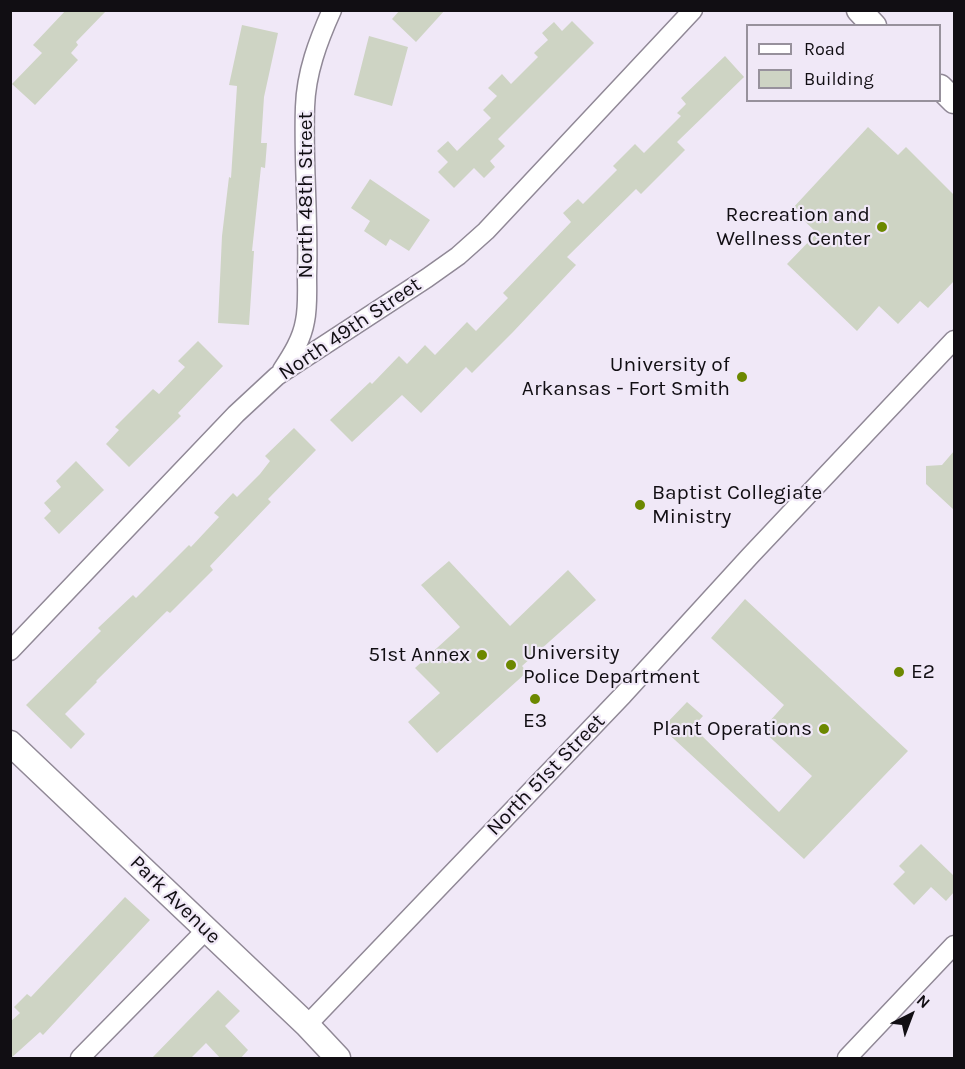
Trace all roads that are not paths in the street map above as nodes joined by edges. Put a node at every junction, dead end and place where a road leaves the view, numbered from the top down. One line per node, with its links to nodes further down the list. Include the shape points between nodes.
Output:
1 (332, 10): 8 (street, North 48th Street, via 311,68 305,106 306,318 290,359)
2 (693, 10): 8 (street, North 49th Street, via 458,256)
3 (859, 10): 4 (street)
4 (872, 24)
5 (941, 89): 6 (street)
6 (954, 101)
7 (954, 340): 13 (street, North 51st Street, via 623,695)
8 (277, 376): 9 (street, North 49th Street)
9 (10, 651)
10 (10, 743): 11 (street, Park Avenue)
11 (207, 929): 13 (street, Park Avenue); 14 (street)
12 (954, 945): 16 (street)
13 (307, 1025): 15 (street, Park Avenue)
14 (80, 1059)
15 (338, 1059)
16 (847, 1059)

